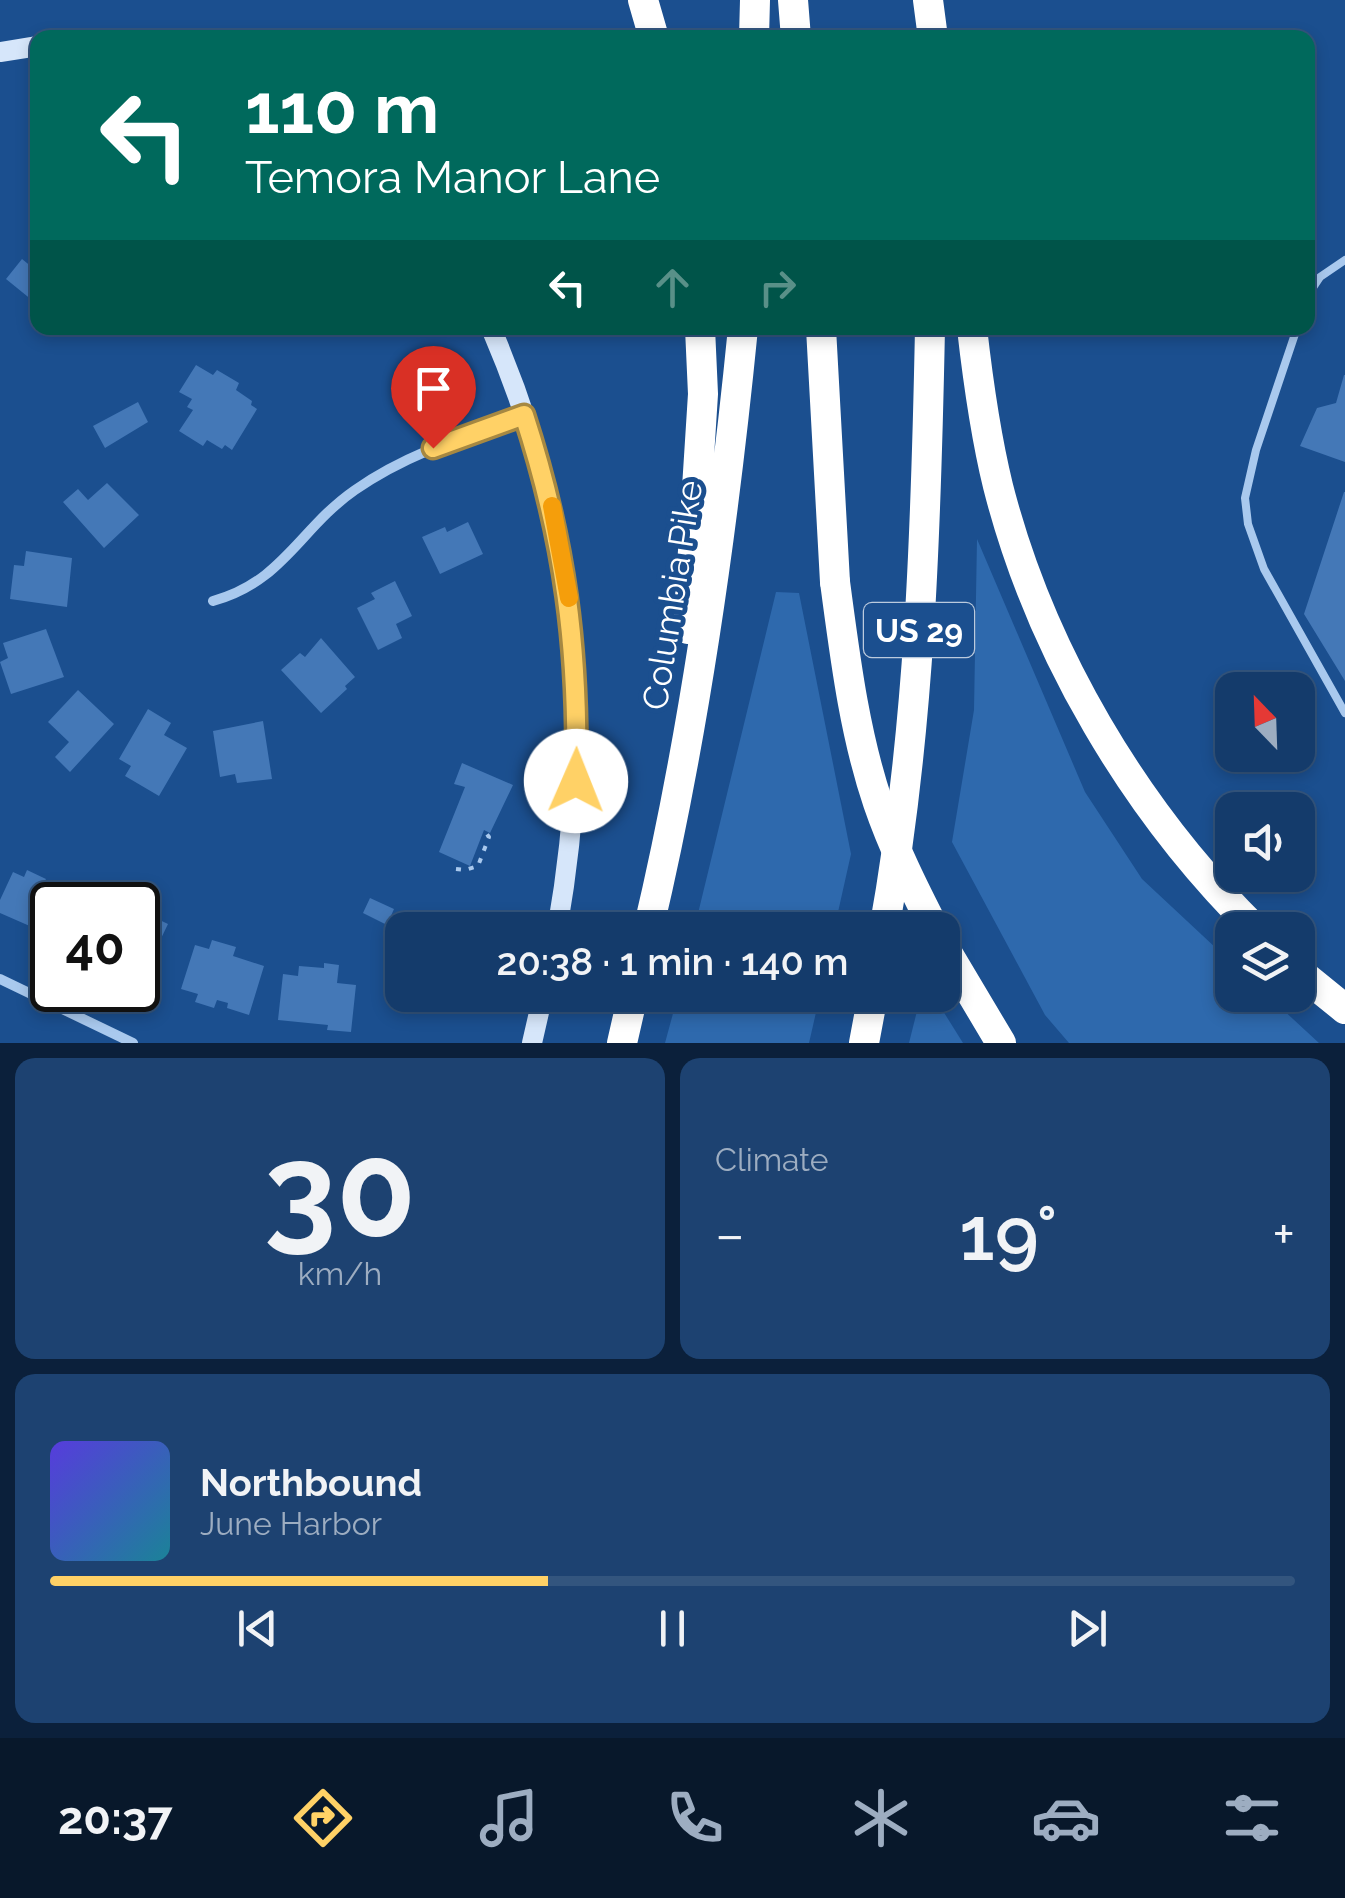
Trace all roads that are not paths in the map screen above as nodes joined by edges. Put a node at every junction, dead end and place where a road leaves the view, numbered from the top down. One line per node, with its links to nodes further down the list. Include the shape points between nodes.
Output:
1 (643, 0): 5 (highway)
2 (755, 0): 6 (highway)
3 (793, 0): 7 (highway)
4 (926, 0): 8 (highway); 9 (highway)
5 (652, 30)
6 (754, 30)
7 (795, 30)
8 (925, 30)
9 (932, 30)
10 (30, 47): 11 (street)
11 (0, 52)
12 (1345, 260): 13 (lane)
13 (1315, 285)
14 (493, 335): 21 (street)
15 (700, 335): 24 (highway, via 694,538)
16 (741, 335): 24 (highway, Columbia Pike, via 726,501)
17 (820, 335): 28 (highway, bridge, via 846,662 886,822)
18 (930, 335): 27 (highway, US 29, via 914,692)
19 (973, 335): 29 (highway, via 999,488 1056,645 1144,796)
20 (1295, 335): 23 (lane, via 1244,498 1264,569)
21 (524, 415): 22 (street, via 392,466 318,520 256,584); 25 (street, via 556,522 574,648 576,781)
22 (212, 601)
23 (1345, 713)
24 (666, 856): 26 (highway, Columbia Pike)
25 (560, 912)
26 (652, 912)
27 (886, 912)
28 (928, 912)
29 (1239, 912)
30 (960, 975): 41 (highway)
31 (0, 980): 37 (street)
32 (1315, 984): 33 (highway)
33 (1345, 1009)
34 (539, 1012): 38 (street)
35 (629, 1012): 39 (highway)
36 (870, 1012): 40 (highway)
37 (133, 1043)
38 (532, 1043)
39 (622, 1043)
40 (864, 1043)
41 (1002, 1043)

